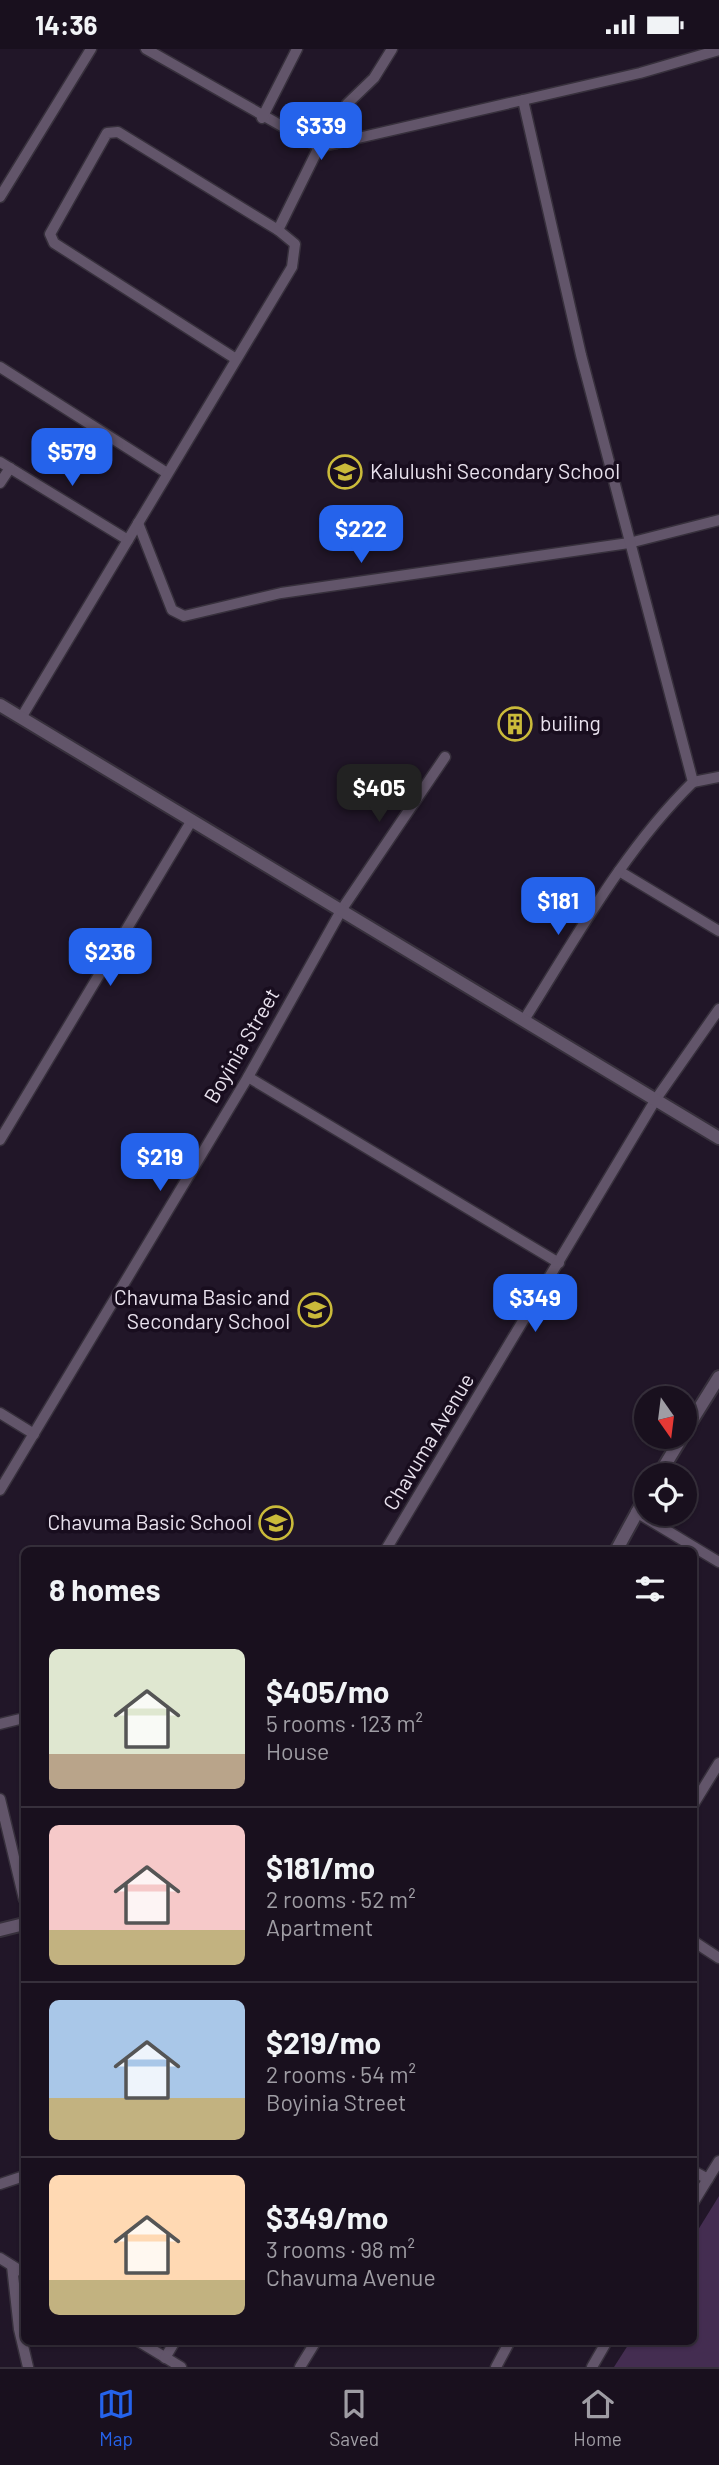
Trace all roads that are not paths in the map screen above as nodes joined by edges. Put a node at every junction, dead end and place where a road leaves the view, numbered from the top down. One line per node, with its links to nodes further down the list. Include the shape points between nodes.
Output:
1 (91, 49): 10 (street)
2 (145, 49): 7 (street)
3 (297, 49): 7 (street)
4 (392, 49): 8 (street, via 374,78 346,104)
5 (719, 50): 6 (street)
6 (523, 100): 8 (street); 21 (street)
7 (262, 118): 9 (street)
8 (336, 143): 9 (street)
9 (319, 147): 12 (street)
10 (3, 183): 11 (street)
11 (0, 197)
12 (278, 230): 13 (street, via 295,244 294,260); 13 (street, via 113,132 107,133 50,234 54,243)
13 (236, 359): 16 (street)
14 (0, 367): 16 (street)
15 (5, 465): 17 (street); 20 (street)
16 (167, 473): 19 (street)
17 (0, 483)
18 (719, 520): 21 (street)
19 (138, 523): 20 (street); 21 (street, via 172,610 184,616 281,593)
20 (128, 540): 23 (street)
21 (629, 543): 26 (street)
22 (0, 705): 23 (street)
23 (21, 718): 27 (street)
24 (444, 757): 29 (street, Boyinia Street)
25 (719, 777): 26 (street)
26 (692, 782): 28 (street, via 662,812)
27 (192, 820): 29 (street); 36 (street)
28 (619, 871): 30 (street); 32 (street)
29 (342, 909): 32 (street); 33 (street, Boyinia Street)
30 (719, 931)
31 (719, 1009): 34 (street, Chavuma Avenue)
32 (524, 1020): 34 (street)
33 (248, 1077): 37 (street); 41 (street, Boyinia Street)
34 (656, 1100): 35 (street); 37 (street, Chavuma Avenue)
35 (719, 1138)
36 (0, 1140)
37 (559, 1263): 45 (street, Chavuma Avenue)
38 (719, 1377): 39 (street)
39 (697, 1412)
40 (0, 1413): 41 (street)
41 (34, 1434): 42 (street, Boyinia Street)
42 (0, 1490)
43 (634, 1517): 46 (street)
44 (658, 1526): 47 (street)
45 (387, 1547)
46 (618, 1547)
47 (694, 1547)
48 (697, 1549): 49 (street)
49 (719, 1562)
50 (21, 1720): 51 (street)
51 (0, 1724)
52 (719, 1763): 54 (street)
53 (0, 1799): 55 (street)
54 (697, 1799)
55 (21, 1886)
56 (21, 1925): 57 (street)
57 (0, 1930)
58 (697, 1944): 59 (street)
59 (719, 1958)
60 (719, 2161): 63 (street)
61 (697, 2173): 63 (street)
62 (21, 2177): 64 (street)
63 (708, 2179): 65 (street)
64 (0, 2184)
65 (697, 2197)
66 (0, 2258): 67 (street)
67 (12, 2266): 68 (street); 69 (street)
68 (21, 2271)
69 (21, 2338)
70 (22, 2345): 77 (street)
71 (144, 2345): 76 (street)
72 (173, 2345): 76 (street)
73 (314, 2345): 79 (street)
74 (508, 2345): 80 (street)
75 (602, 2345): 81 (street)
76 (165, 2358): 78 (street)
77 (27, 2367)
78 (181, 2367)
79 (300, 2367)
80 (496, 2367)
81 (592, 2367)

